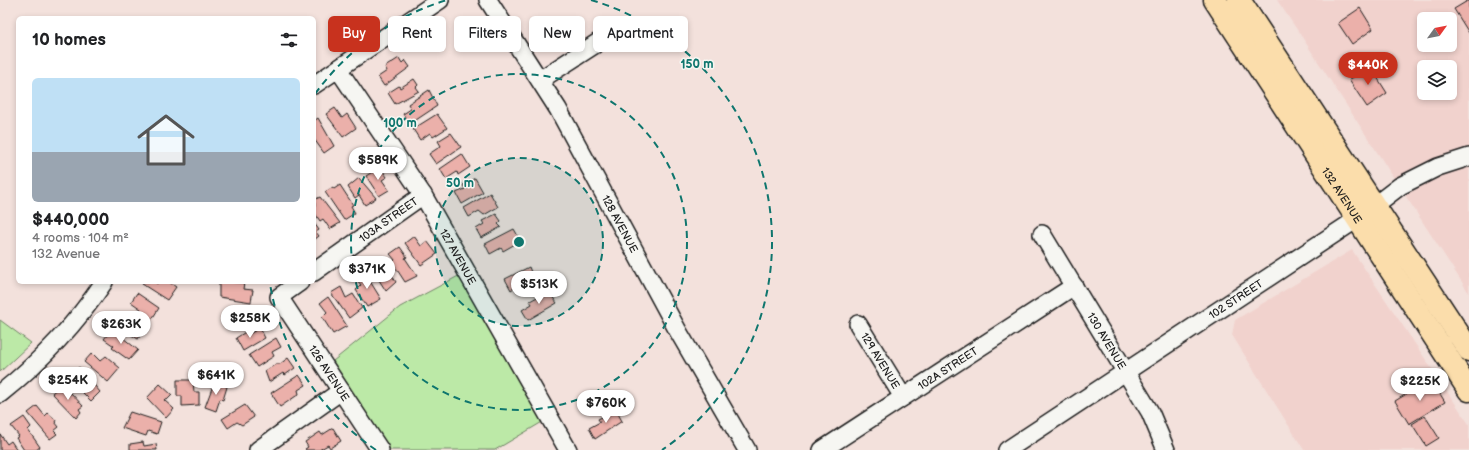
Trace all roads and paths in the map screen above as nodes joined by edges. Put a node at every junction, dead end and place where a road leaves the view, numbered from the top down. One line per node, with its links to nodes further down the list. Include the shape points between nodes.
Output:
1 (440, 0): 6 (street)
2 (488, 0): 7 (street, 128 AVENUE)
3 (1215, 0): 12 (main road, 132 AVENUE)
4 (1239, 0): 11 (main road, 132 AVENUE)
5 (593, 46): 7 (street)
6 (338, 69): 8 (street); 10 (street, 127 AVENUE)
7 (540, 80): 28 (street, 128 AVENUE, via 588,163 678,331)
8 (316, 84)
9 (1469, 157): 11 (street, 102 STREET, via 1419,176 1400,186)
10 (423, 194): 14 (street, 103A STREET); 27 (street, 127 AVENUE)
11 (1374, 207): 12 (street, 102 STREET); 19 (main road, 132 AVENUE)
12 (1357, 219): 20 (street, 102 STREET); 21 (main road, 132 AVENUE)
13 (1042, 234): 17 (street, 130 AVENUE)
14 (316, 271)
15 (103, 284): 23 (street, via 71,327 45,356)
16 (297, 284): 22 (street, 126 AVENUE, via 279,296)
17 (1074, 286): 20 (street, 130 AVENUE); 24 (street, 102A STREET)
18 (858, 324): 24 (street, 129 AVENUE)
19 (1469, 350)
20 (1126, 372): 30 (street, 102 STREET); 31 (street, 130 AVENUE, via 1150,412)
21 (1469, 390)
22 (341, 391): 25 (street); 26 (street, 126 AVENUE)
23 (0, 394)
24 (903, 397): 29 (street, 102A STREET)
25 (258, 450)
26 (380, 450)
27 (568, 450)
28 (747, 450)
29 (822, 450)
30 (1007, 450)
31 (1166, 450)

